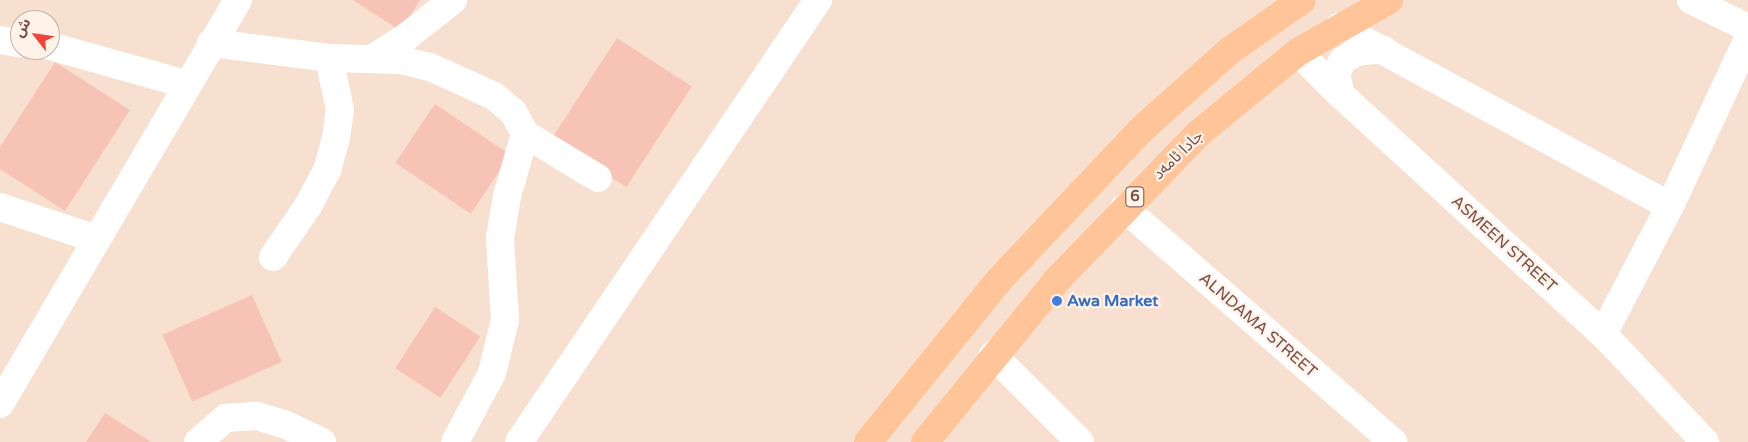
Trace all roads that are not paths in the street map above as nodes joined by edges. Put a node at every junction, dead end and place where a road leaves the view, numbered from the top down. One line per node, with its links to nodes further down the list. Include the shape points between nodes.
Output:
1 (238, 0): 10 (street)
2 (453, 0): 15 (street)
3 (818, 0): 35 (street)
4 (1302, 0): 16 (main road)
5 (1389, 0): 7 (main road, جادا ئامەد / 6)
6 (1691, 0): 8 (street)
7 (1339, 27): 12 (street); 13 (main road, جادا ئامەد / 6)
8 (1748, 28)
9 (1748, 38): 24 (street)
10 (211, 43): 14 (street); 17 (street)
11 (60, 49): 17 (street)
12 (1383, 49): 18 (street, via 1356,52 1342,61 1336,75); 24 (street)
13 (1298, 52): 18 (street, ASMEEN STREET); 19 (main road, جادا ئامەد / 6)
14 (329, 58): 15 (street); 28 (street, via 340,110 336,138 326,171 308,206)
15 (373, 58): 21 (street, via 430,66 494,96 513,112)
16 (1196, 78): 19 (main road); 20 (main road)
17 (186, 84): 27 (street)
18 (1340, 95): 29 (street, ASMEEN STREET)
19 (1224, 111): 22 (main road, جادا ئامەد / 6)
20 (1142, 129): 22 (main road); 36 (main road, via 1000,279)
21 (525, 134): 23 (street); 34 (street, via 507,196 500,238 505,320 492,373)
22 (1171, 161): 26 (main road, جادا ئامەد / 6)
23 (598, 178)
24 (1670, 206): 29 (street)
25 (0, 207): 27 (street)
26 (1124, 208): 30 (main road, جادا ئامەد / 6); 39 (street, ALNDAMA STREET)
27 (96, 239): 31 (street)
28 (273, 257)
29 (1603, 334): 40 (street, ASMEEN STREET)
30 (993, 355): 37 (main road, جادا ئامەد / 6); 38 (street)
31 (0, 404)
32 (198, 442): 33 (street, via 226,418 257,416 284,424)
33 (322, 442)
34 (455, 442)
35 (519, 442)
36 (868, 442)
37 (925, 442)
38 (1080, 442)
39 (1393, 442)
40 (1705, 442)

